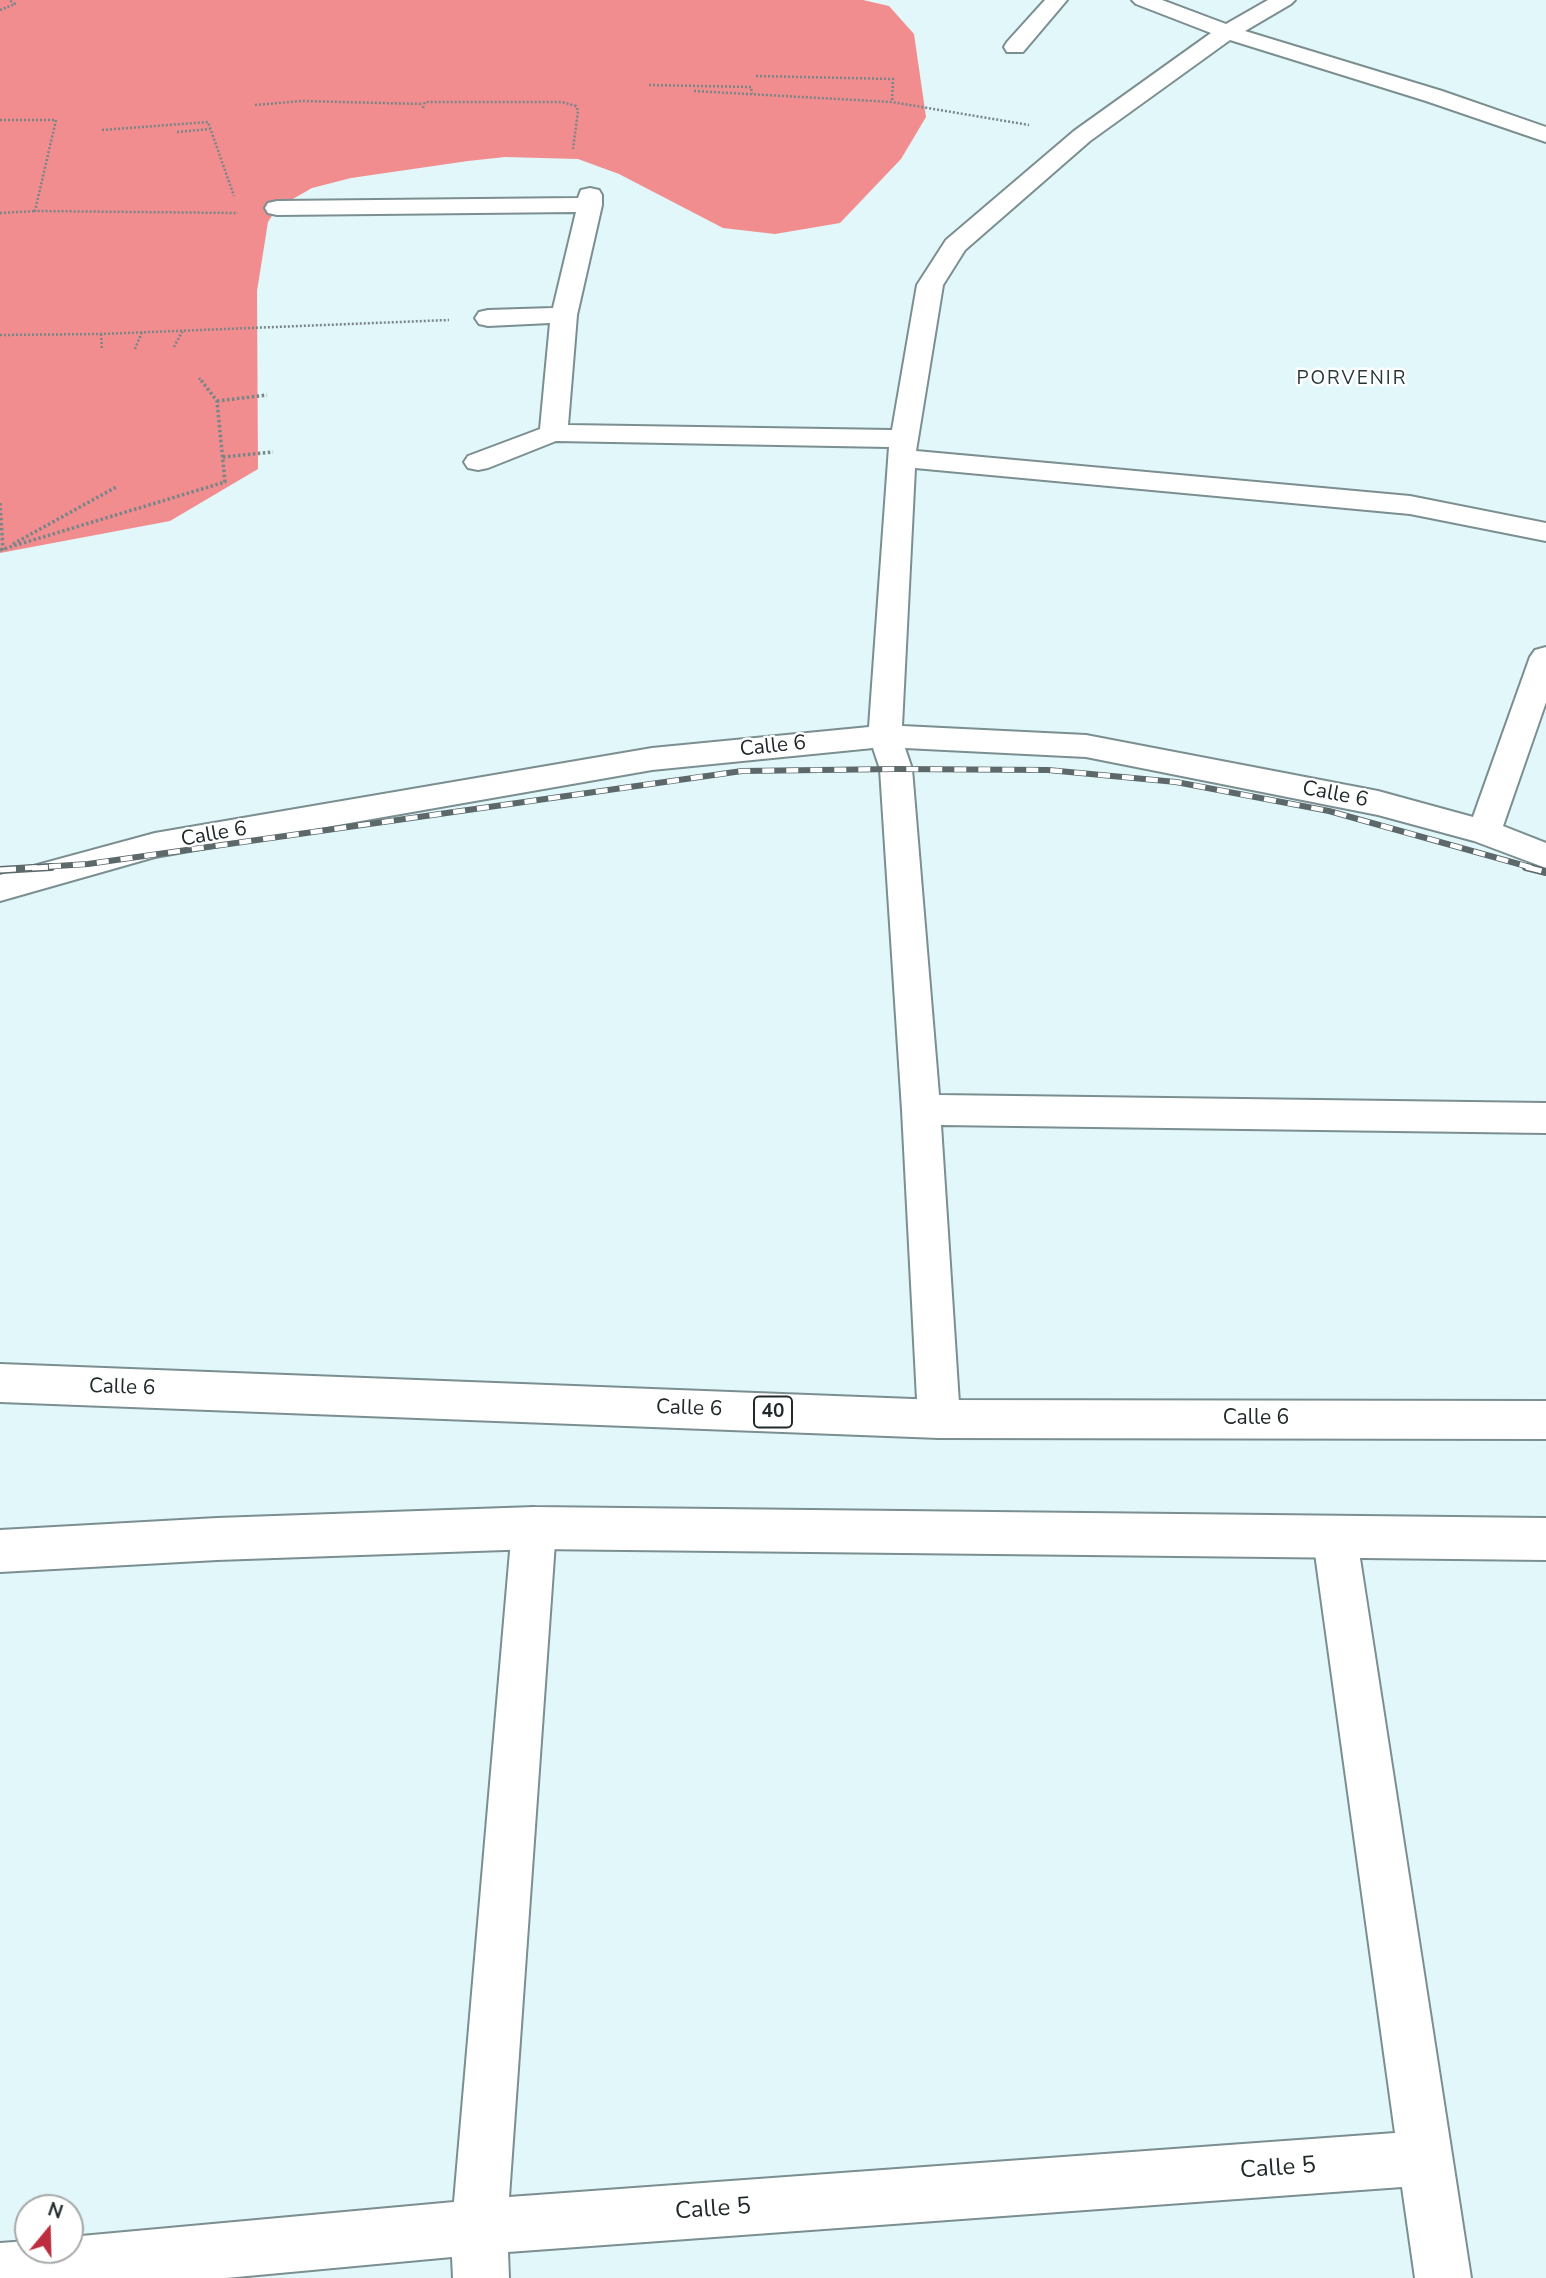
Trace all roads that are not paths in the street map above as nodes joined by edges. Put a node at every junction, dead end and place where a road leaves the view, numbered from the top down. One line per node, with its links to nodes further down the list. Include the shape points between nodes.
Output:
1 (1056, 0): 5 (main road)
2 (1143, 0): 4 (main road)
3 (1284, 0): 4 (main road)
4 (1227, 32): 6 (main road); 11 (main road, via 1082,136 955,245 930,285)
5 (1015, 47)
6 (1546, 135)
7 (277, 208): 8 (main road, via 590,200)
8 (564, 315): 9 (main road); 10 (main road)
9 (488, 318)
10 (553, 433): 11 (main road); 12 (main road)
11 (902, 448): 13 (main road, via 1409,505); 15 (main road)
12 (478, 462)
13 (1546, 532)
14 (1546, 657): 16 (main road)
15 (885, 736): 16 (main road, Calle 6, via 1086,746 1378,803); 18 (main road, Calle 6, via 652,759 155,845); 19 (main road, via 896,769)
16 (1484, 832): 17 (main road, Calle 6)
17 (1546, 856)
18 (0, 888)
19 (921, 1110): 20 (main road); 22 (main road)
20 (1546, 1118)
21 (0, 1383): 22 (main road, Calle 6 / 40)
22 (939, 1419): 23 (main road, Calle 6 / 40)
23 (1546, 1420)
24 (534, 1528): 25 (main road); 27 (main road); 29 (main road)
25 (1335, 1539): 26 (main road); 28 (main road)
26 (1546, 1539)
27 (0, 1551)
28 (1427, 2158): 29 (main road, Calle 5); 31 (main road)
29 (480, 2253): 30 (main road, Calle 5)
30 (0, 2271)
31 (1443, 2278)

